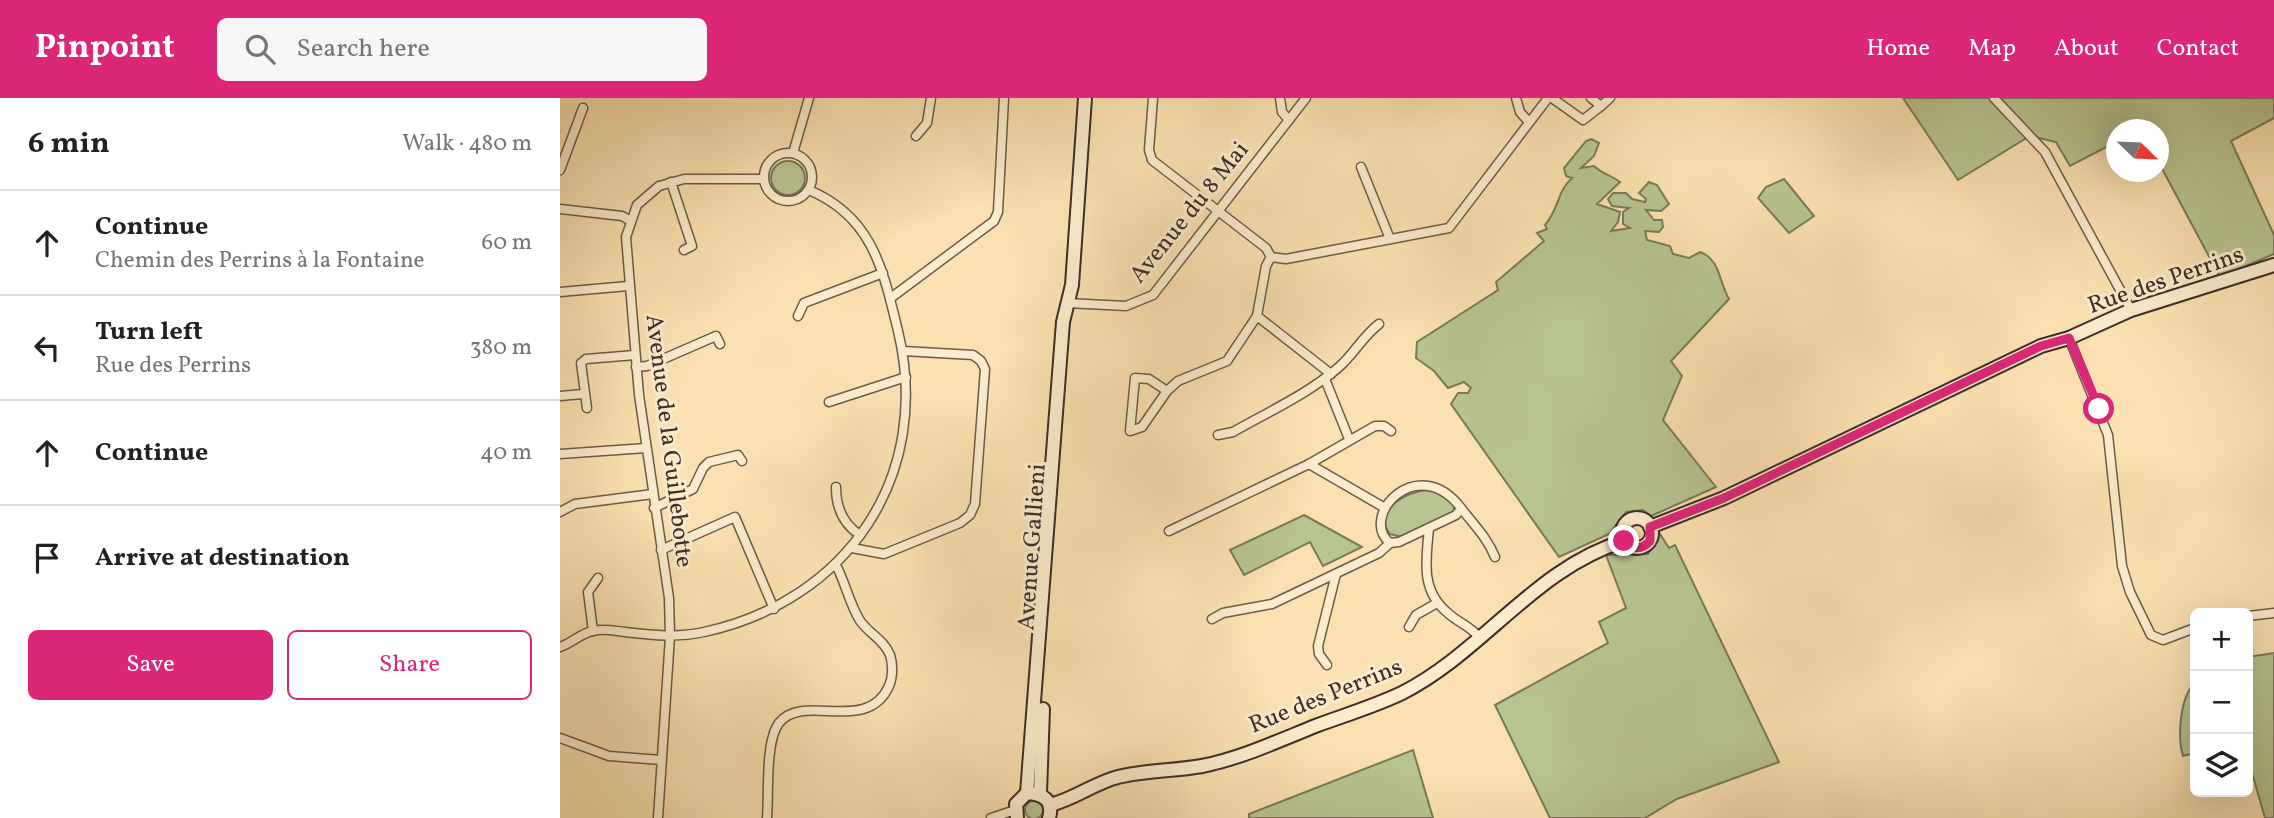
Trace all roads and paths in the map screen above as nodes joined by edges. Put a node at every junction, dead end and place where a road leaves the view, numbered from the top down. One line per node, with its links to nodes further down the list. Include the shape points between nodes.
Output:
1 (809, 98): 19 (street)
2 (930, 98): 18 (street, via 928,123)
3 (1004, 98): 35 (street, via 994,221)
4 (1077, 98): 36 (main road, Avenue Gallieni)
5 (1085, 98): 36 (main road, Avenue Gallieni)
6 (1153, 98): 26 (street, via 1152,160)
7 (1280, 98): 16 (street)
8 (1306, 98): 16 (street, Avenue du 8 Mai)
9 (1516, 98): 17 (street)
10 (1550, 98): 14 (street, via 1583,120); 17 (street)
11 (1591, 98): 14 (street)
12 (1610, 98): 14 (street)
13 (1994, 98): 37 (street, via 2045,152)
14 (1601, 106)
15 (583, 108): 21 (street)
16 (1289, 120): 26 (street, Avenue du 8 Mai)
17 (1528, 121): 28 (street, via 1449,228)
18 (916, 136)
19 (793, 153): 22 (street, via 769,162); 24 (street, via 810,167)
20 (1361, 167): 28 (street)
21 (560, 170)
22 (763, 179): 23 (street); 24 (street, via 770,195 778,200 795,201)
23 (671, 182): 27 (street, via 649,193); 29 (street, via 692,246)
24 (809, 190): 32 (street, via 826,197 858,225)
25 (560, 209): 27 (street)
26 (1220, 212): 30 (street); 36 (street, Avenue du 8 Mai, via 1147,299 1126,306)
27 (629, 220): 33 (street, Avenue de la Guillebotte)
28 (1390, 239): 30 (street, via 1286,259)
29 (684, 250)
30 (1271, 257): 39 (street)
31 (2274, 265): 37 (main road, Rue des Perrins)
32 (883, 273): 35 (street); 38 (street, via 804,303)
33 (628, 285): 34 (street); 44 (street, Avenue de la Guillebotte)
34 (560, 292)
35 (892, 297): 43 (street)
36 (1067, 303): 92 (main road, Avenue Gallieni); 92 (main road, Avenue Gallieni, via 1071,323)
37 (2131, 310): 41 (main road, Rue des Perrins)
38 (798, 316)
39 (1257, 316): 46 (street); 48 (street, via 1227,361 1178,381)
40 (1379, 324): 46 (street)
41 (2069, 338): 66 (main road, Rue des Perrins, via 2041,346 1724,498); 84 (street, via 2108,435 2118,546 2130,592 2151,635 2164,639)
42 (720, 344): 45 (street, via 716,336)
43 (903, 351): 47 (street); 72 (street, via 973,355 981,360 985,369 975,504 960,523 884,554)
44 (635, 355): 45 (street, Avenue de la Guillebotte); 49 (street, via 586,359 581,363)
45 (636, 367): 56 (street, Avenue de la Guillebotte)
46 (1328, 376): 54 (street, via 1233,432); 55 (street)
47 (906, 377): 51 (street); 69 (street, via 904,430 895,464)
48 (1167, 391): 48 (street, via 1142,427 1130,431 1135,378 1149,379)
49 (583, 394): 50 (street); 52 (street)
50 (560, 396)
51 (829, 402)
52 (587, 408)
53 (1391, 431): 55 (street, via 1375,426)
54 (1218, 435)
55 (1349, 439): 59 (street)
56 (646, 448): 57 (street); 61 (street, Avenue de la Guillebotte)
57 (560, 454)
58 (742, 461): 62 (street, via 738,454 709,462 693,489)
59 (1309, 464): 63 (street); 68 (street)
60 (836, 487): 69 (street, via 836,503)
61 (653, 494): 62 (street, Avenue de la Guillebotte); 65 (street, via 575,504)
62 (654, 508): 73 (street, Avenue de la Guillebotte)
63 (1385, 508): 64 (street, via 1400,493 1427,486 1448,493); 71 (street, via 1381,528)
64 (1461, 509): 67 (street); 74 (street)
65 (560, 512)
66 (1650, 527): 70 (main road, via 1646,545 1637,548); 70 (main road, via 1639,518 1630,520 1623,527)
67 (1429, 528): 71 (street); 78 (street, via 1424,567)
68 (1170, 531)
69 (860, 535): 72 (street)
70 (1624, 541): 87 (main road, Rue des Perrins, via 1560,571)
71 (1390, 543): 76 (street)
72 (852, 548): 75 (street)
73 (661, 550): 79 (street, via 735,516); 86 (street, Avenue de la Guillebotte)
74 (1495, 557)
75 (836, 565): 79 (street); 96 (street, via 860,621 886,647 891,681 876,703 864,710 797,713 780,722 772,739)
76 (1336, 574): 82 (street, via 1272,604); 89 (street, via 1318,646)
77 (598, 578): 85 (street, via 589,592)
78 (1437, 603): 83 (street, via 1416,615); 87 (street)
79 (774, 609): 86 (street, via 705,632)
80 (2274, 613): 81 (street)
81 (2253, 615)
82 (1212, 619)
83 (1409, 627)
84 (2190, 630)
85 (593, 631): 86 (street); 88 (street)
86 (670, 636): 91 (street, Avenue de la Guillebotte)
87 (1479, 636): 93 (main road, Rue des Perrins, via 1431,675 1389,698 1236,757 1185,768 1145,770 1095,784)
88 (560, 647)
89 (1327, 665)
90 (560, 738): 91 (street, via 608,756)
91 (661, 760): 95 (street, Avenue de la Guillebotte)
92 (1033, 793): 93 (main road); 94 (main road, via 1019,799)
93 (1050, 811)
94 (1016, 814): 97 (street)
95 (657, 818)
96 (767, 818)
97 (991, 818)

